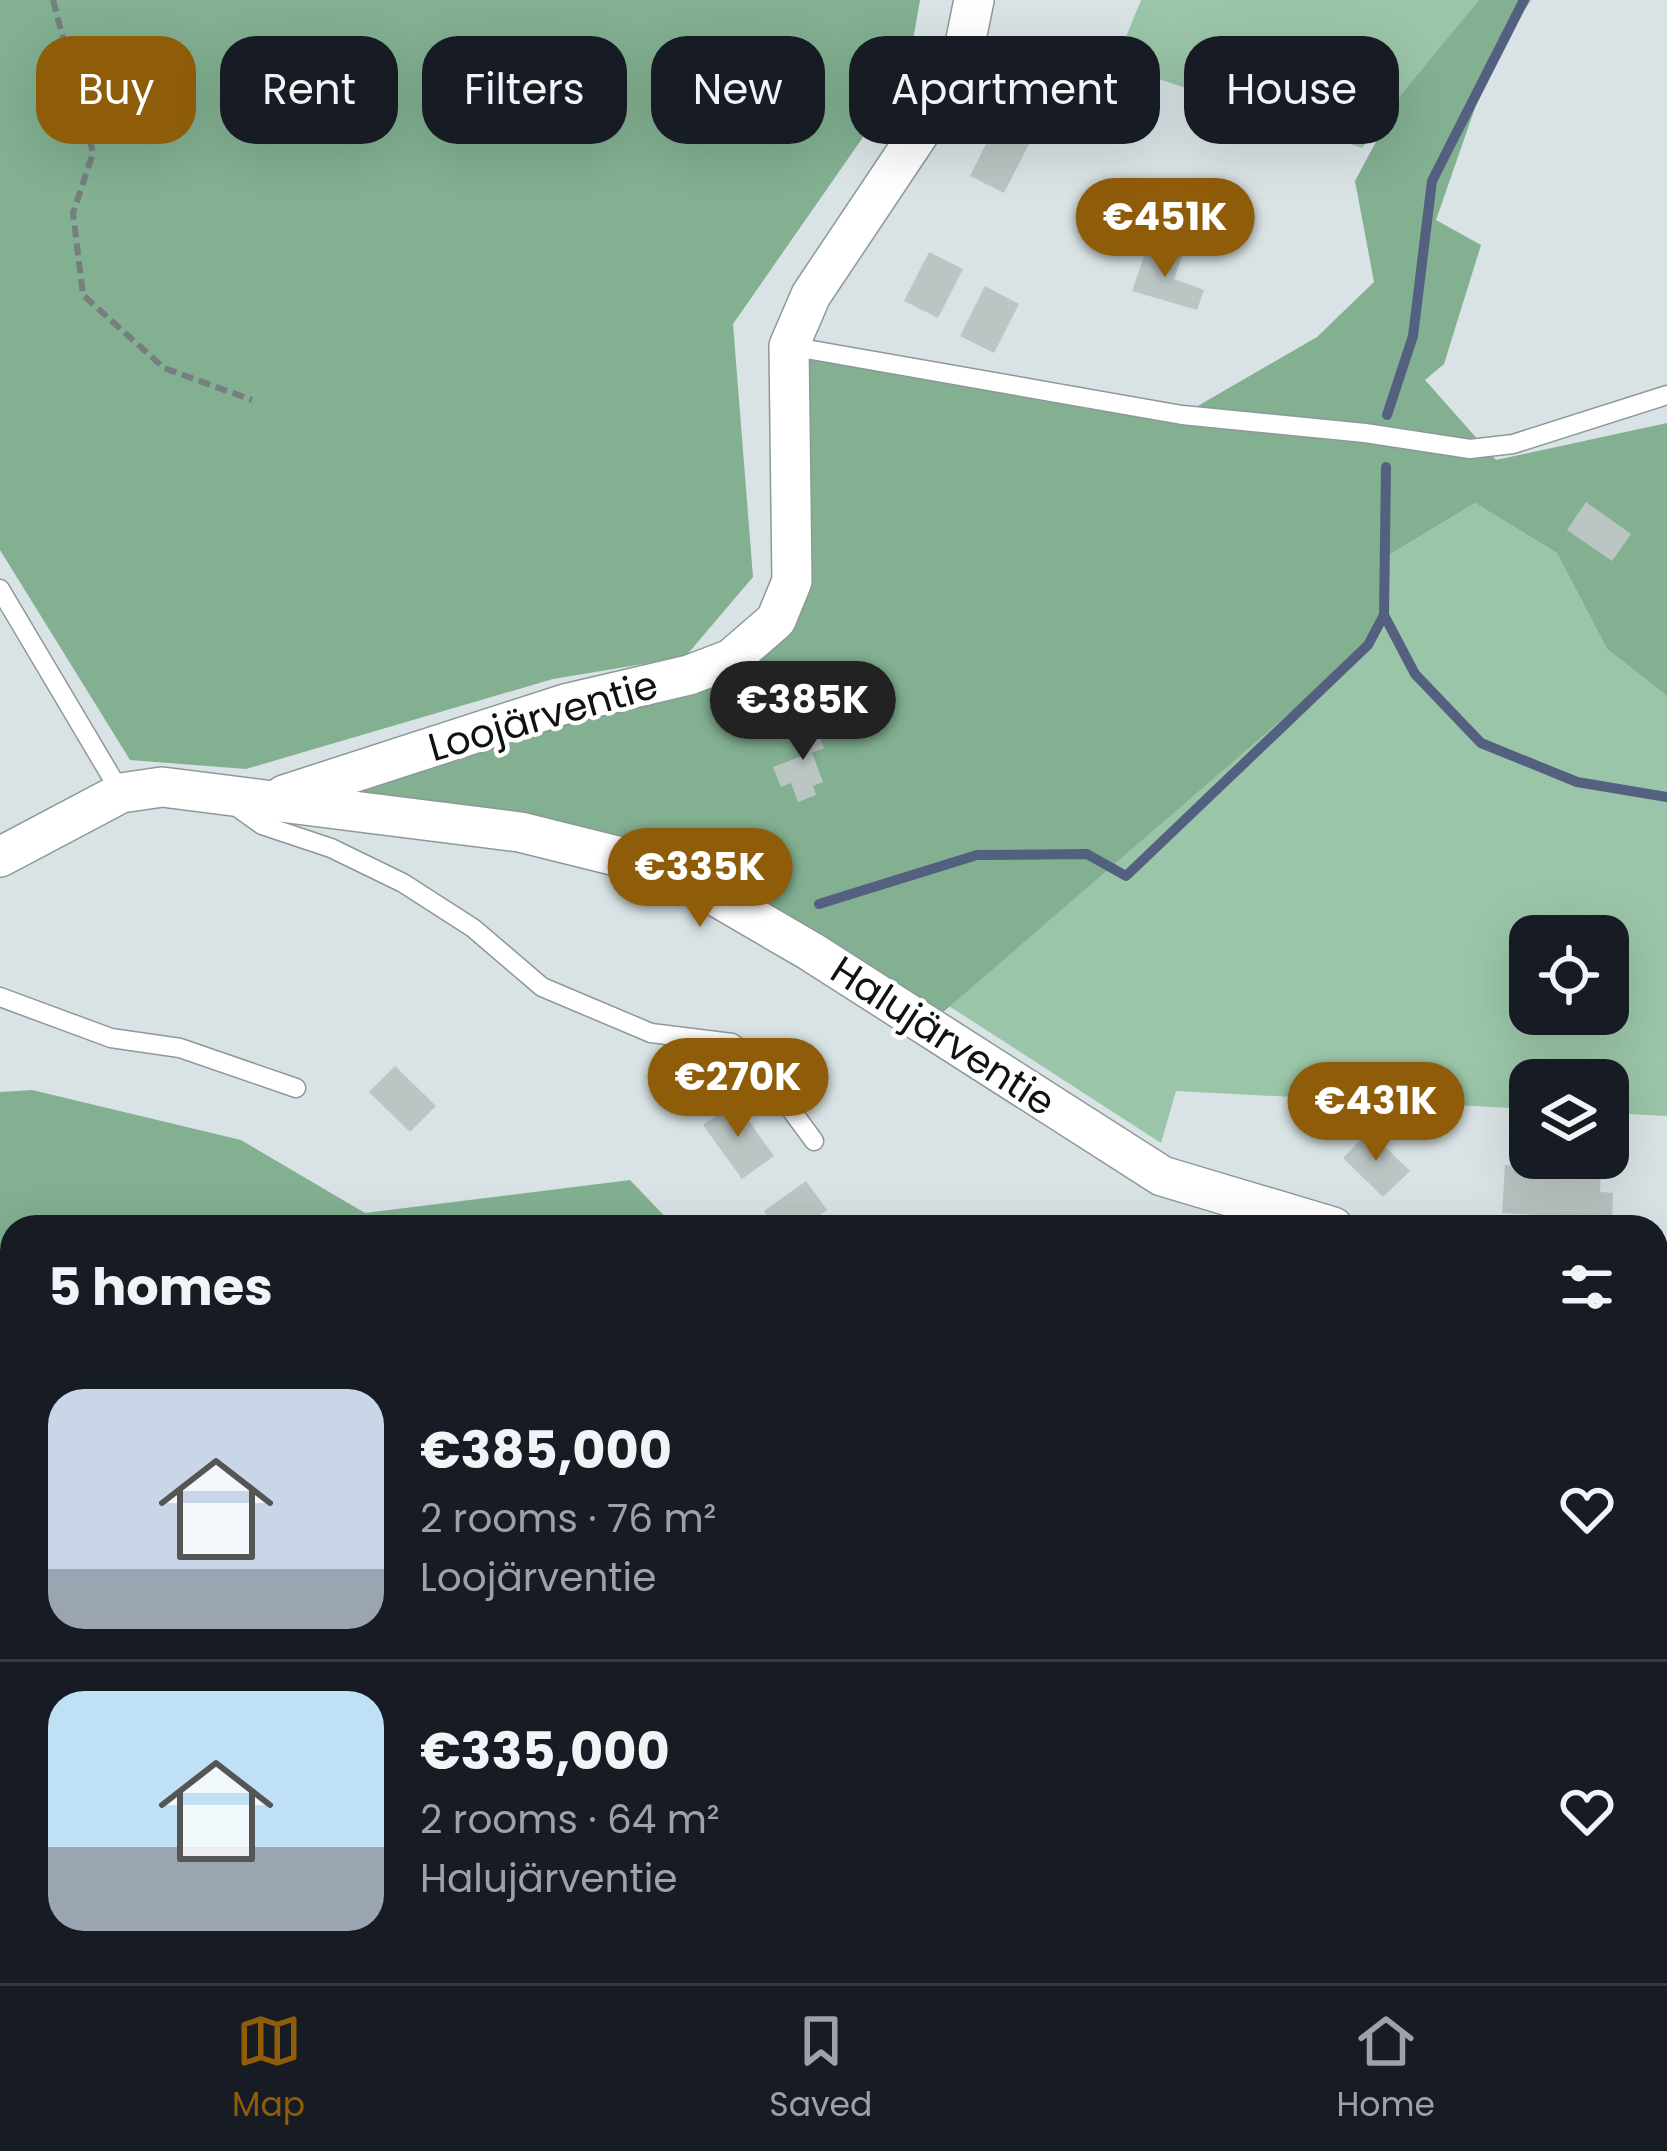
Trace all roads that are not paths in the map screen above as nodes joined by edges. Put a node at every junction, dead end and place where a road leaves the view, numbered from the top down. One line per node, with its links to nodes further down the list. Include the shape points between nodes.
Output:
1 (974, 0): 2 (street, Loojärventie, via 963,54 934,111 811,295)
2 (789, 346): 3 (lane, via 1182,416 1470,449 1513,445); 7 (street, Loojärventie, via 792,581 776,620 731,659 688,675 565,704)
3 (1667, 395)
4 (0, 589): 6 (lane)
5 (216, 791): 6 (street, Halujärventie); 7 (street, Halujärventie); 11 (lane, via 262,825 403,883 542,987 651,1033 732,1043 753,1058)
6 (121, 793): 8 (street, Halujärventie)
7 (273, 799): 12 (street, Halujärventie, via 520,832 668,869 1162,1176)
8 (0, 856)
9 (0, 997): 10 (lane, via 111,1038 180,1048)
10 (296, 1088)
11 (814, 1141)
12 (1293, 1215)

